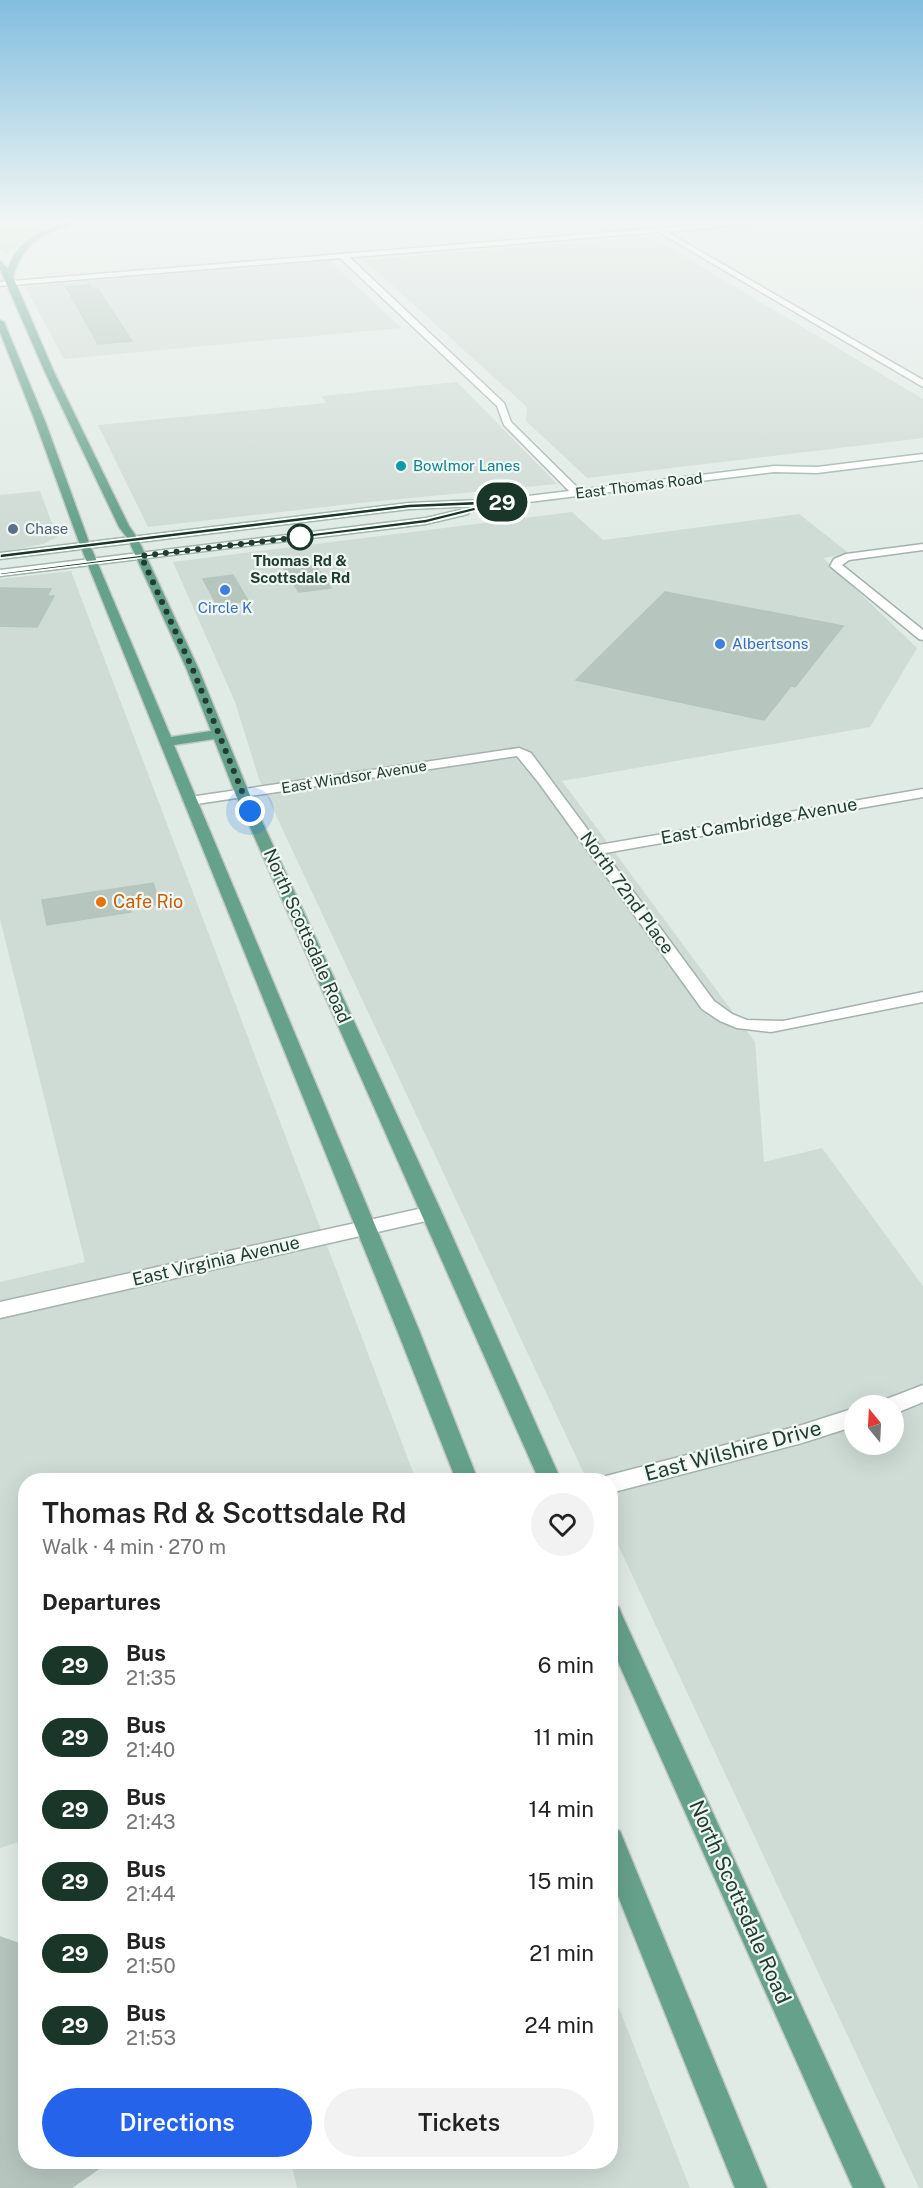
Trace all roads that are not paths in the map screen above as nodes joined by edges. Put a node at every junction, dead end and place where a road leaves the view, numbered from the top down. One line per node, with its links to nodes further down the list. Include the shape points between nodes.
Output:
1 (0, 323): 12 (main road)
2 (29, 323): 11 (main road, North Scottsdale Road)
3 (414, 323): 9 (street, via 501,405 507,423)
4 (819, 323): 5 (street)
5 (923, 384)
6 (923, 447): 8 (street, East Thomas Road, via 804,461)
7 (923, 457): 8 (street, East Thomas Road, via 817,470)
8 (774, 469): 9 (street, East Thomas Road)
9 (577, 493): 10 (street, East Thomas Road)
10 (504, 502): 11 (street, East Thomas Road, via 409,506); 15 (street, East Thomas Road, via 426,521)
11 (133, 539): 12 (street, East Thomas Road); 15 (main road, North Scottsdale Road)
12 (85, 545): 14 (street, East Thomas Road); 16 (main road)
13 (923, 547): 18 (street, via 846,557 836,566)
14 (0, 556)
15 (141, 556): 16 (street, East Thomas Road); 19 (main road, North Scottsdale Road)
16 (91, 562): 17 (street, East Thomas Road); 20 (main road)
17 (0, 573)
18 (923, 636)
19 (219, 734): 20 (main road); 22 (main road, North Scottsdale Road)
20 (167, 742): 24 (main road)
21 (519, 752): 22 (street, East Windsor Avenue); 25 (street, North 72nd Place, via 526,756)
22 (242, 793): 24 (street, East Windsor Avenue); 27 (main road, North Scottsdale Road)
23 (923, 793): 25 (street, East Cambridge Avenue)
24 (190, 801): 28 (main road)
25 (596, 850): 26 (street, North 72nd Place, via 708,1005 741,1026 783,1026)
26 (923, 997)
27 (432, 1213): 28 (street, East Virginia Avenue); 34 (main road, North Scottsdale Road)
28 (366, 1227): 29 (street, East Virginia Avenue); 33 (main road)
29 (0, 1310)
30 (923, 1393): 31 (street)
31 (904, 1401)
32 (844, 1421): 35 (street, East Wilshire Drive)
33 (463, 1473)
34 (547, 1473)
35 (618, 1482)
36 (618, 1633): 39 (main road, North Scottsdale Road)
37 (618, 1860): 38 (main road)
38 (751, 2188)
39 (869, 2188)

